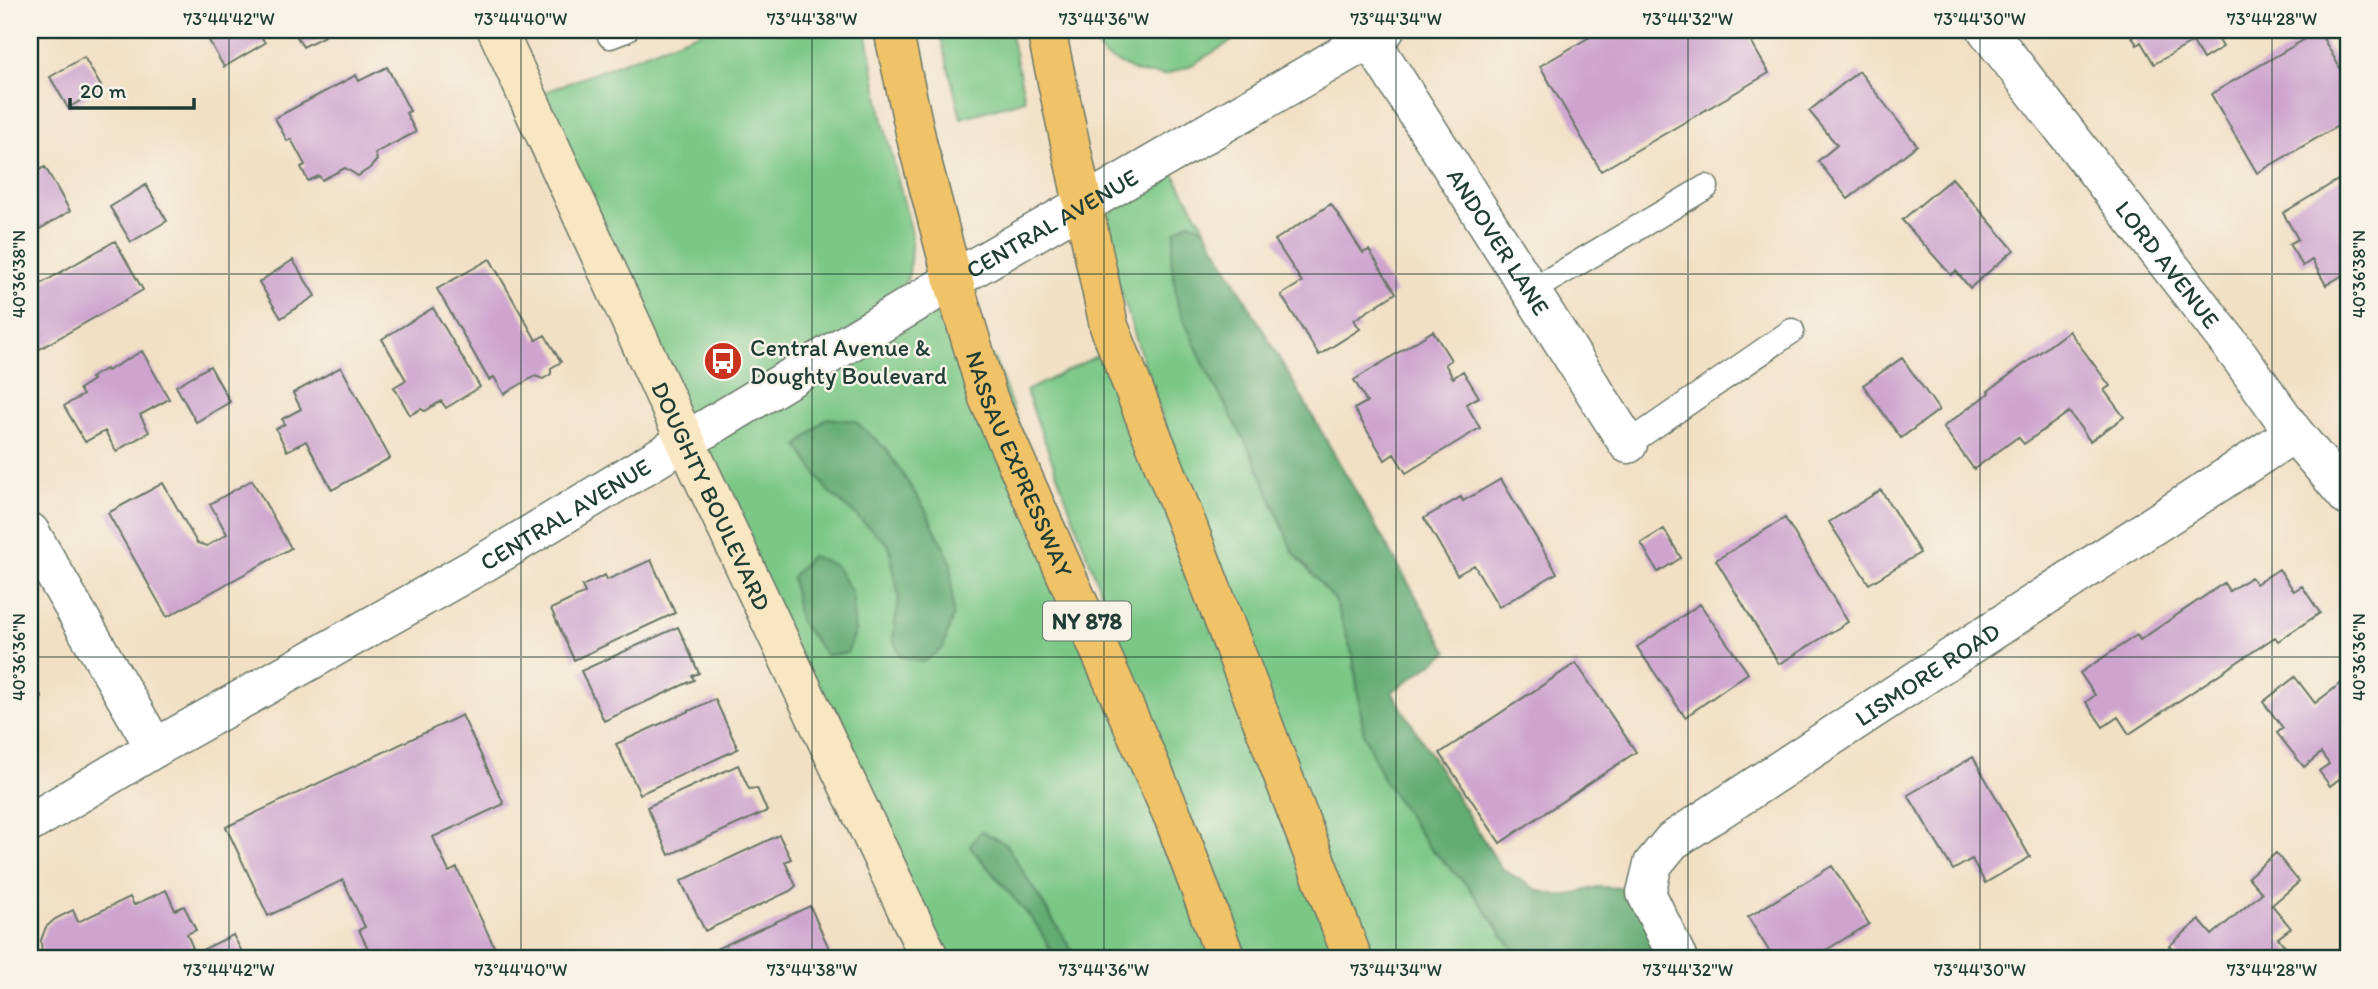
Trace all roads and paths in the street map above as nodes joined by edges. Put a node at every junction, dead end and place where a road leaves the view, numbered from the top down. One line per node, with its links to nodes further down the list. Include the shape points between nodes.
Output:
1 (497, 30): 14 (main road, DOUGHTY BOULEVARD)
2 (607, 30): 3 (lane, via 610,36)
3 (626, 30)
4 (893, 30): 10 (highway, NASSAU EXPRESSWAY / NY 878)
5 (1046, 30): 9 (highway)
6 (1987, 30): 13 (street, LORD AVENUE)
7 (1378, 34): 9 (street, CENTRAL AVENUE); 11 (street, ANDOVER LANE)
8 (1706, 187): 11 (lane)
9 (1084, 203): 10 (street, CENTRAL AVENUE); 22 (highway, via 1109,327)
10 (953, 280): 14 (street, CENTRAL AVENUE); 21 (highway, NASSAU EXPRESSWAY / NY 878, via 988,398 1174,820)
11 (1531, 291): 15 (street, ANDOVER LANE)
12 (1792, 331): 15 (lane)
13 (2294, 433): 16 (street, LORD AVENUE); 23 (street, LISMORE ROAD, via 1671,841 1653,864 1646,893)
14 (686, 442): 18 (street, CENTRAL AVENUE, via 485,562); 20 (main road, DOUGHTY BOULEVARD)
15 (1628, 444)
16 (2348, 497)
17 (30, 532): 18 (street)
18 (155, 748): 19 (street, CENTRAL AVENUE)
19 (30, 823)
20 (930, 959)
21 (1226, 959)
22 (1353, 959)
23 (1678, 959)

